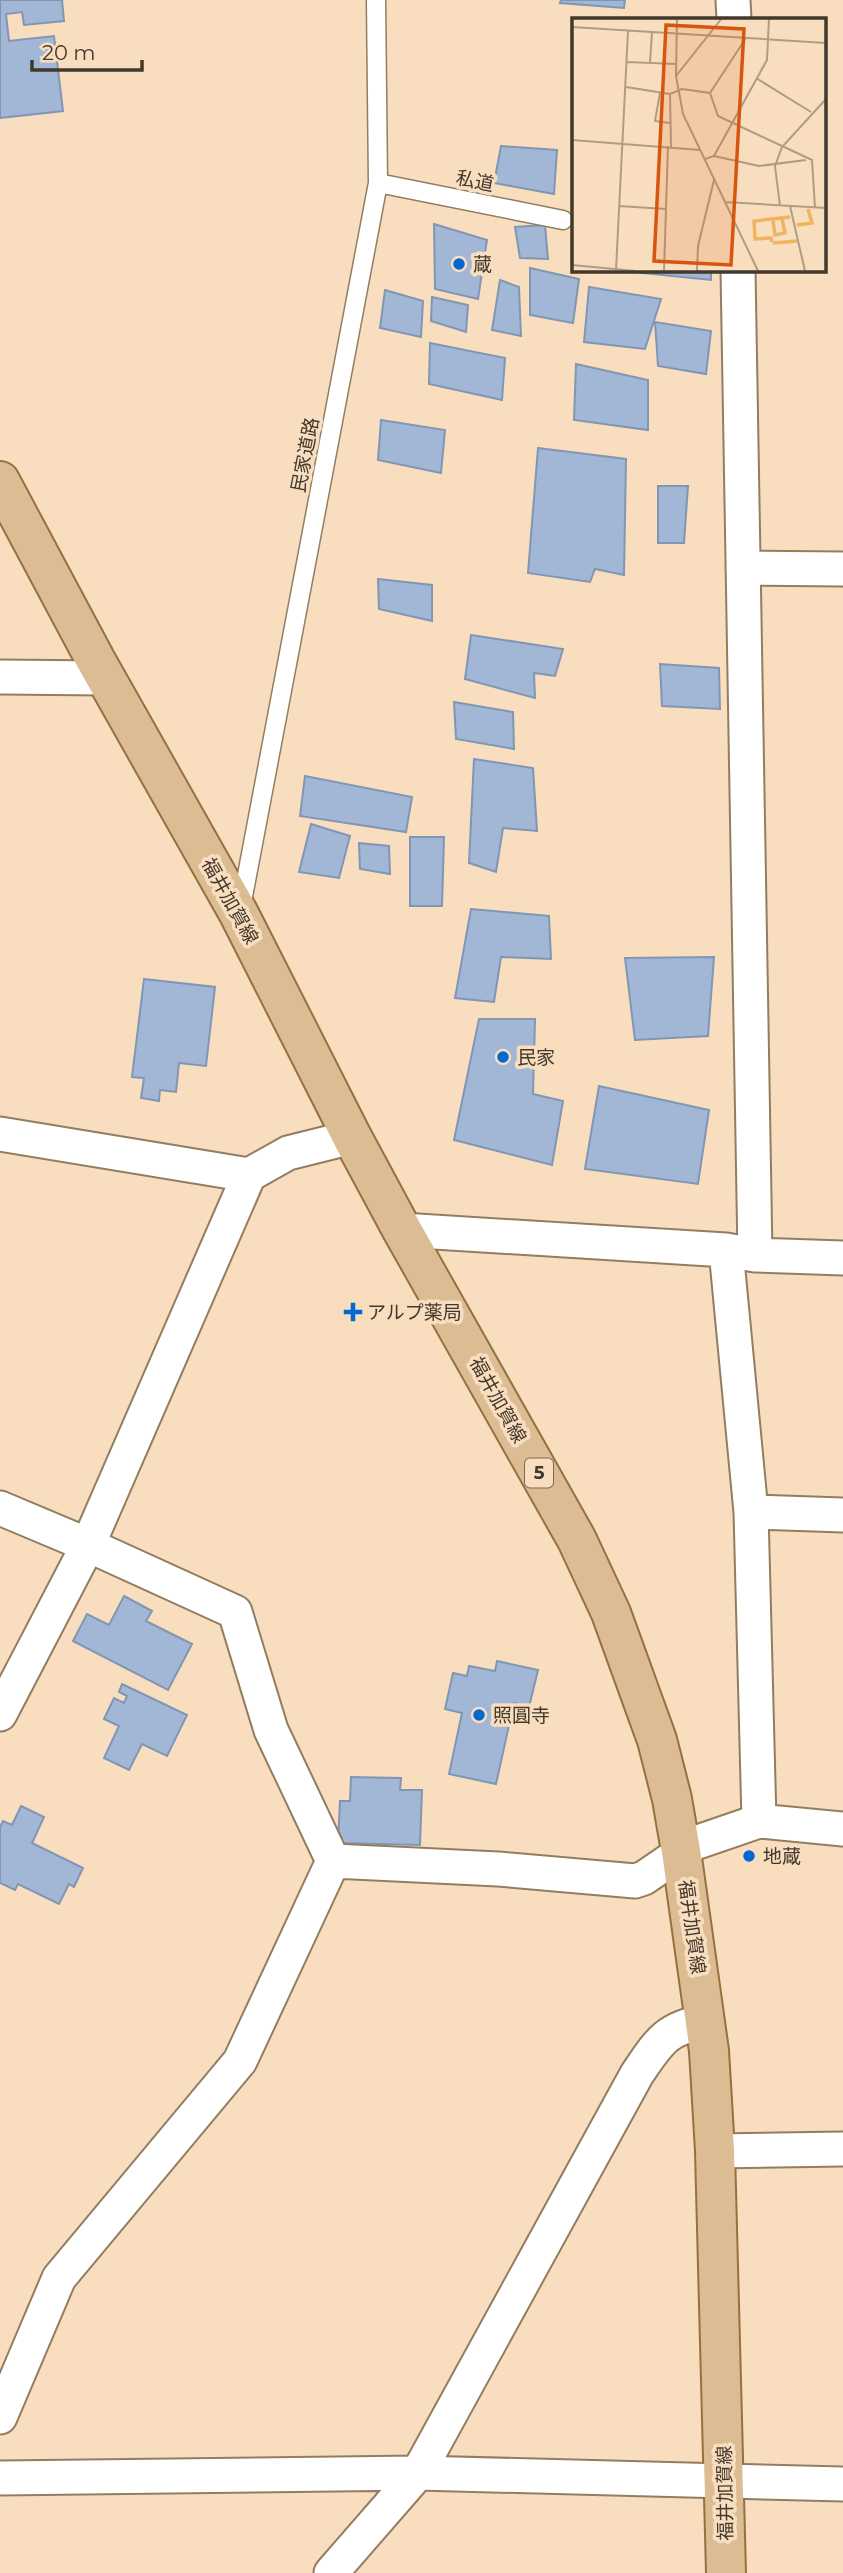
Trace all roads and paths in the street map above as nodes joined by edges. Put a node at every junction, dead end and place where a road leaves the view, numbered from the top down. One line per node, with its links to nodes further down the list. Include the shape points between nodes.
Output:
1 (376, 0): 4 (lane, 民家道路)
2 (733, 0): 3 (street)
3 (734, 18)
4 (378, 183): 5 (lane, 私道); 12 (lane, 民家道路)
5 (563, 220)
6 (738, 271): 8 (street)
7 (0, 481): 11 (main road, 福井加賀線 / 5)
8 (743, 568): 9 (street); 17 (street)
9 (843, 569)
10 (0, 677): 11 (street)
11 (106, 678): 12 (main road, 福井加賀線 / 5)
12 (239, 914): 14 (main road, 福井加賀線 / 5)
13 (0, 1134): 15 (street)
14 (352, 1137): 15 (street, via 288,1153); 16 (main road, 福井加賀線 / 5)
15 (249, 1175): 22 (street)
16 (402, 1230): 17 (street); 26 (main road, 福井加賀線 / 5, via 577,1540 611,1613 657,1740)
17 (741, 1253): 18 (street); 20 (street)
18 (843, 1258)
19 (0, 1508): 22 (street)
20 (751, 1512): 21 (street); 24 (street)
21 (843, 1515)
22 (88, 1545): 23 (street); 27 (street, via 234,1612 271,1730)
23 (0, 1714)
24 (759, 1821): 25 (street); 26 (street)
25 (843, 1829)
26 (681, 1851): 27 (street, via 635,1881); 28 (main road, 福井加賀線 / 5)
27 (333, 1861): 31 (street, via 240,2062 59,2278)
28 (705, 2021): 30 (main road, 福井加賀線 / 5); 32 (street, via 671,2032 637,2074)
29 (843, 2149): 30 (street)
30 (715, 2151): 34 (main road, 福井加賀線 / 5)
31 (0, 2417)
32 (418, 2473): 33 (street); 34 (street); 36 (street)
33 (0, 2477)
34 (726, 2482): 35 (street); 37 (main road, 福井加賀線 / 5)
35 (843, 2484)
36 (331, 2573)
37 (726, 2573)

